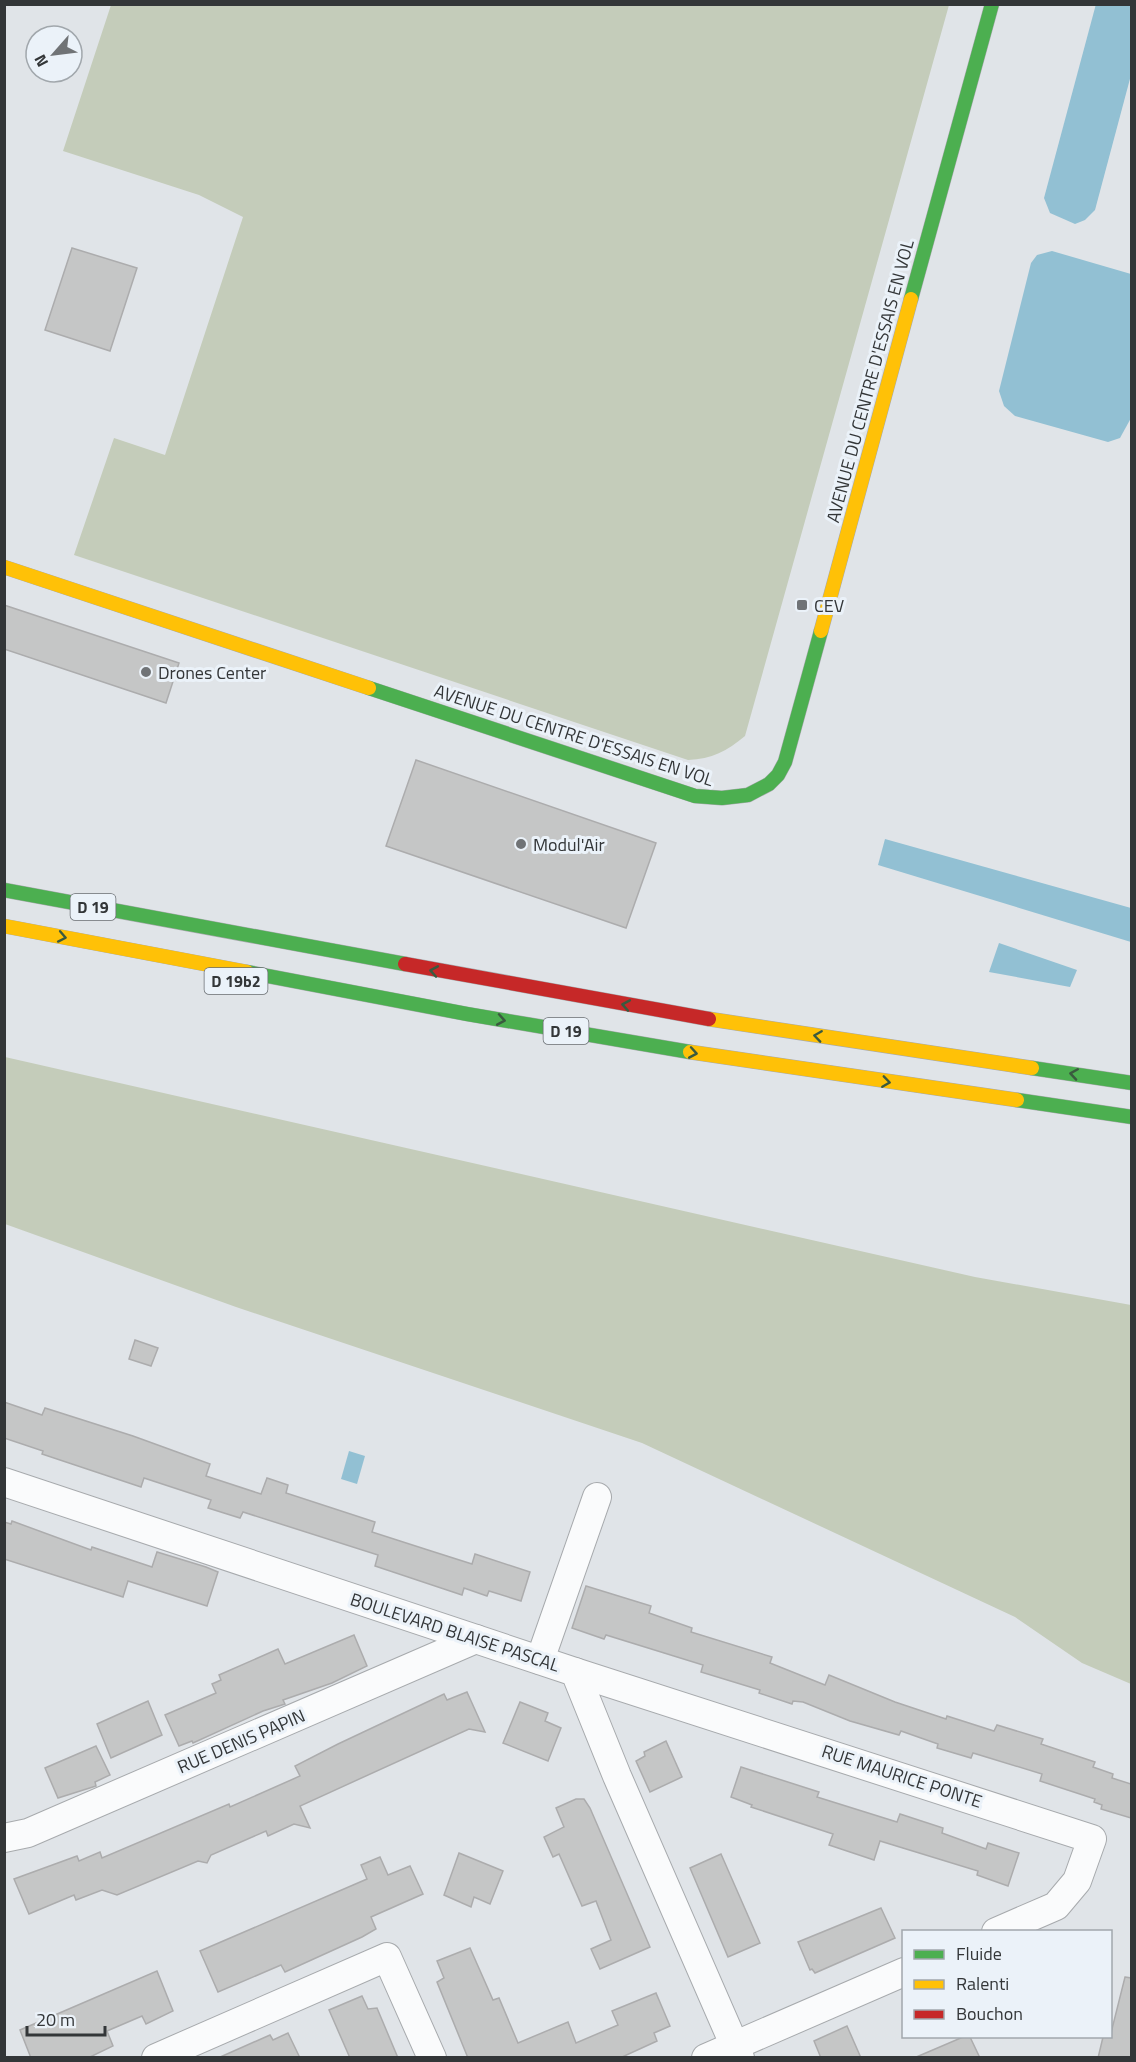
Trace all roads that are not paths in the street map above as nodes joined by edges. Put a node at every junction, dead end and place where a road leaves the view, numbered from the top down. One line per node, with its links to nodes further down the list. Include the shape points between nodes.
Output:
1 (992, 4): 2 (main road, AVENUE DU CENTRE D'ESSAIS EN VOL, via 785,762 779,775 759,792 735,800 695,796)
2 (4, 567)
3 (4, 890): 7 (main road, D 19, one-way to 3, via 706,1019)
4 (4, 926): 6 (main road, D 19, one-way to 6)
5 (164, 971): 6 (main road, D 19b2)
6 (467, 1014): 8 (main road, D 19, one-way to 8, via 733,1059)
7 (1131, 1083)
8 (1131, 1117)
9 (4, 1482): 11 (street, BOULEVARD BLAISE PASCAL)
10 (597, 1497): 12 (street)
11 (476, 1639): 12 (street, BOULEVARD BLAISE PASCAL); 14 (street, RUE DENIS PAPIN, via 28,1833)
12 (540, 1660): 13 (street, BOULEVARD BLAISE PASCAL)
13 (575, 1672): 15 (street, RUE MAURICE PONTE, via 1092,1839 1077,1881 1056,1905); 17 (street, BOULEVARD BLAISE PASCAL)
14 (4, 1838)
15 (1000, 1930)
16 (902, 1972): 17 (street)
17 (737, 2051): 20 (street)
18 (156, 2058): 19 (street, via 387,1957)
19 (432, 2058)
20 (706, 2058)

